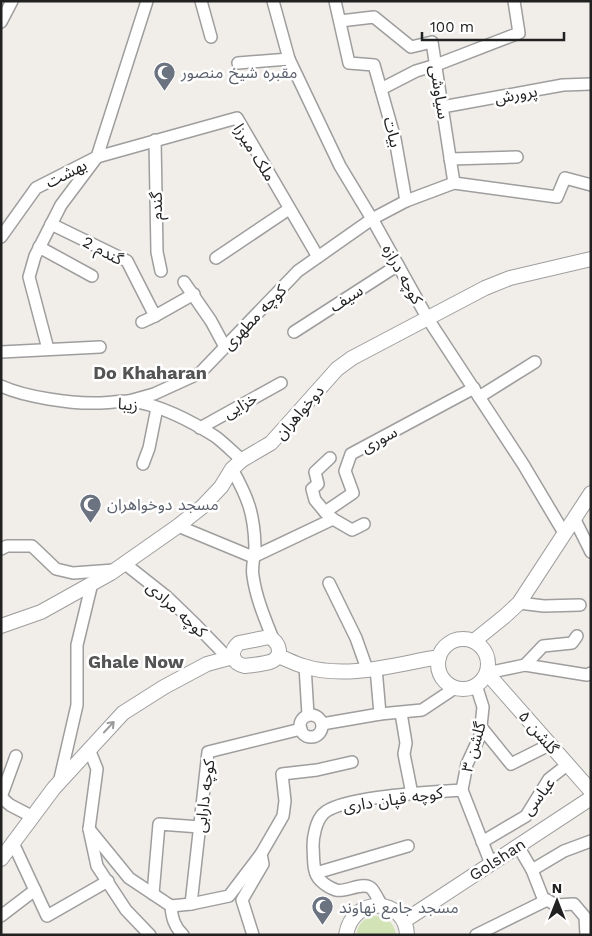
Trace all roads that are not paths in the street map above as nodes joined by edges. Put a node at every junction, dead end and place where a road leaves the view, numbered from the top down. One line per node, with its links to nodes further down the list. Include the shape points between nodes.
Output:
1 (12, 1): 8 (street)
2 (147, 1): 17 (street)
3 (201, 1): 9 (street)
4 (273, 1): 10 (street, کوچه درازه)
5 (335, 1): 7 (street)
6 (514, 1): 12 (street, via 518,33)
7 (340, 21): 12 (street, سیاوشی, via 374,17 411,47 432,42); 14 (street, بیات, via 349,63 374,65)
8 (1, 22)
9 (211, 37)
10 (289, 60): 11 (street); 24 (street, کوچه درازه, via 340,166)
11 (238, 63)
12 (436, 65): 14 (street, via 416,70); 15 (street, سیاوشی)
13 (591, 84): 15 (street, پرورش, via 563,85)
14 (381, 89): 22 (street, بیات, via 395,139)
15 (442, 107): 19 (street, سیاوشی)
16 (155, 140): 17 (street, ملک میرزا); 23 (street, ملک میرزا, via 237,118); 32 (street, گندم, via 157,252)
17 (97, 157): 25 (street, via 61,205); 26 (street, بهشت, via 36,188)
18 (517, 157): 19 (street)
19 (450, 160): 20 (street, سیاوشی)
20 (454, 183): 21 (street, via 557,197 565,178); 22 (street, کوچه مطهری)
21 (591, 185)
22 (406, 201): 24 (street, کوچه مطهری)
23 (289, 209): 28 (street, ملک میرزا); 29 (street)
24 (372, 219): 28 (street, کوچه مطهری); 31 (street, کوچه درازه)
25 (51, 224): 27 (street); 36 (street, گندم 2, via 127,262)
26 (1, 237)
27 (39, 247): 33 (street); 42 (street, via 30,277)
28 (318, 257): 41 (street, کوچه مطهری, via 298,271)
29 (216, 258)
30 (591, 259): 37 (street, دوخواهران, via 510,278 484,288)
31 (398, 265): 37 (street, کوچه درازه); 39 (street, سیف)
32 (161, 271)
33 (92, 276)
34 (184, 282): 35 (street)
35 (194, 294): 36 (street); 41 (street)
36 (155, 316): 38 (street)
37 (428, 319): 47 (street, کوچه درازه); 53 (street, دوخواهران, via 337,369 271,443)
38 (142, 322)
39 (294, 332)
40 (100, 347): 42 (street)
41 (225, 347): 48 (street, کوچه مطهری, via 200,372 154,394)
42 (48, 349): 43 (street)
43 (1, 352)
44 (535, 362): 47 (street)
45 (281, 383): 50 (street, خزایی)
46 (1, 386): 48 (street, زیبا, via 14,392 65,400)
47 (476, 392): 55 (street, سوری, via 351,454 345,471 353,493); 59 (street, کوچه درازه)
48 (129, 401): 49 (street, زیبا)
49 (157, 408): 50 (street, زیبا); 52 (street)
50 (200, 428): 53 (street, زیبا, via 218,439)
51 (330, 458): 55 (street, via 314,472 318,484 312,488 315,500)
52 (143, 464)
53 (237, 465): 58 (street, دوخواهران, via 221,487); 62 (street, زیبا, via 254,520)
54 (591, 493): 56 (street)
55 (329, 516): 57 (street, via 352,530); 62 (street)
56 (574, 518): 59 (street); 61 (street)
57 (364, 524)
58 (178, 526): 62 (street); 63 (street, دوخواهران)
59 (564, 533): 66 (street)
60 (1, 549): 63 (street, via 32,546 56,569 73,573)
61 (591, 552)
62 (253, 557): 70 (street, زیبا, via 253,575)
63 (119, 567): 64 (street, دوخواهران); 74 (street, کوچه مرادی, via 167,597)
64 (92, 583): 68 (street, دوخواهران, via 41,612); 93 (street, via 77,645 77,705)
65 (329, 583): 77 (street)
66 (519, 603): 67 (street); 71 (street)
67 (580, 605)
68 (1, 626)
69 (577, 636): 75 (street, via 572,643 542,646)
70 (272, 639): 72 (street, via 279,648); 74 (street, via 238,643)
71 (474, 641): 73 (street, via 453,641 444,647); 78 (street, via 488,657)
72 (278, 656): 74 (street, via 271,662 250,666 238,664); 76 (street)
73 (439, 657): 77 (street); 81 (street, via 441,675)
74 (230, 658): 89 (street, one-way to 74, via 123,712 207,664)
75 (525, 665): 78 (street); 79 (street)
76 (305, 666): 77 (street, via 338,671); 84 (street)
77 (371, 669): 83 (street)
78 (487, 673): 80 (street); 88 (street, گلشن ۵)
79 (591, 673)
80 (476, 685): 81 (street, via 466,689); 86 (street, گلشن ۳, via 483,707)
81 (455, 688): 82 (street, via 422,710)
82 (401, 713): 83 (street); 96 (street, via 406,742 404,754)
83 (380, 714): 85 (street)
84 (308, 715): 85 (street, via 316,716); 87 (street, via 302,719)
85 (322, 724): 87 (street, via 321,731 315,736 308,736)
86 (481, 727): 88 (street, via 510,764); 94 (street, گلشن ۳, via 466,764)
87 (300, 729): 100 (street, کوچه دارابی, via 208,752)
88 (549, 745): 92 (street, گلشن ۵)
89 (89, 749): 93 (street); 101 (street, via 96,769)
90 (16, 756): 97 (street)
91 (352, 762): 107 (street, via 282,774 283,816)
92 (567, 765): 95 (street, گلشن ۵); 103 (street, عباسی, via 549,779 526,816)
93 (59, 783): 99 (street)
94 (462, 790): 96 (street, کوچه قپان داری); 103 (street, گلشن ۳)
95 (591, 791)
96 (412, 794): 111 (street, کوچه قپان داری, via 340,805 323,814 313,841)
97 (1, 797): 99 (street)
98 (591, 798): 106 (street, Golshan)
99 (33, 817): 104 (street)
100 (200, 827): 114 (street, via 159,824); 116 (street, کوچه دارابی)
101 (89, 829): 112 (street, via 97,866); 114 (street, via 129,878)
102 (591, 841): 110 (street, via 564,851)
103 (482, 842): 109 (street, گلشن ۳)
104 (13, 843): 108 (street); 113 (street)
105 (408, 846): 111 (street)
106 (518, 846): 109 (street, Golshan); 110 (street)
107 (261, 854): 116 (street, via 229,896); 124 (street, via 263,864 242,900)
108 (1, 859)
109 (491, 864): 120 (street, Golshan)
110 (532, 870): 115 (street, via 543,898)
111 (316, 873): 118 (street, via 318,878 338,891 366,886 372,889)
112 (108, 881): 113 (street, via 47,916); 122 (street, via 126,910)
113 (35, 890): 119 (street)
114 (153, 894): 117 (street)
115 (547, 900): 121 (street); 126 (street, via 556,905 574,904 585,917)
116 (191, 904): 117 (street)
117 (171, 906): 123 (street, via 176,928)
118 (382, 906): 120 (street, via 391,909); 125 (street, via 357,912 347,926)
119 (1, 916)
120 (405, 928)
121 (479, 934)
122 (150, 935)
123 (183, 935)
124 (253, 935)
125 (346, 935)
126 (586, 935)

